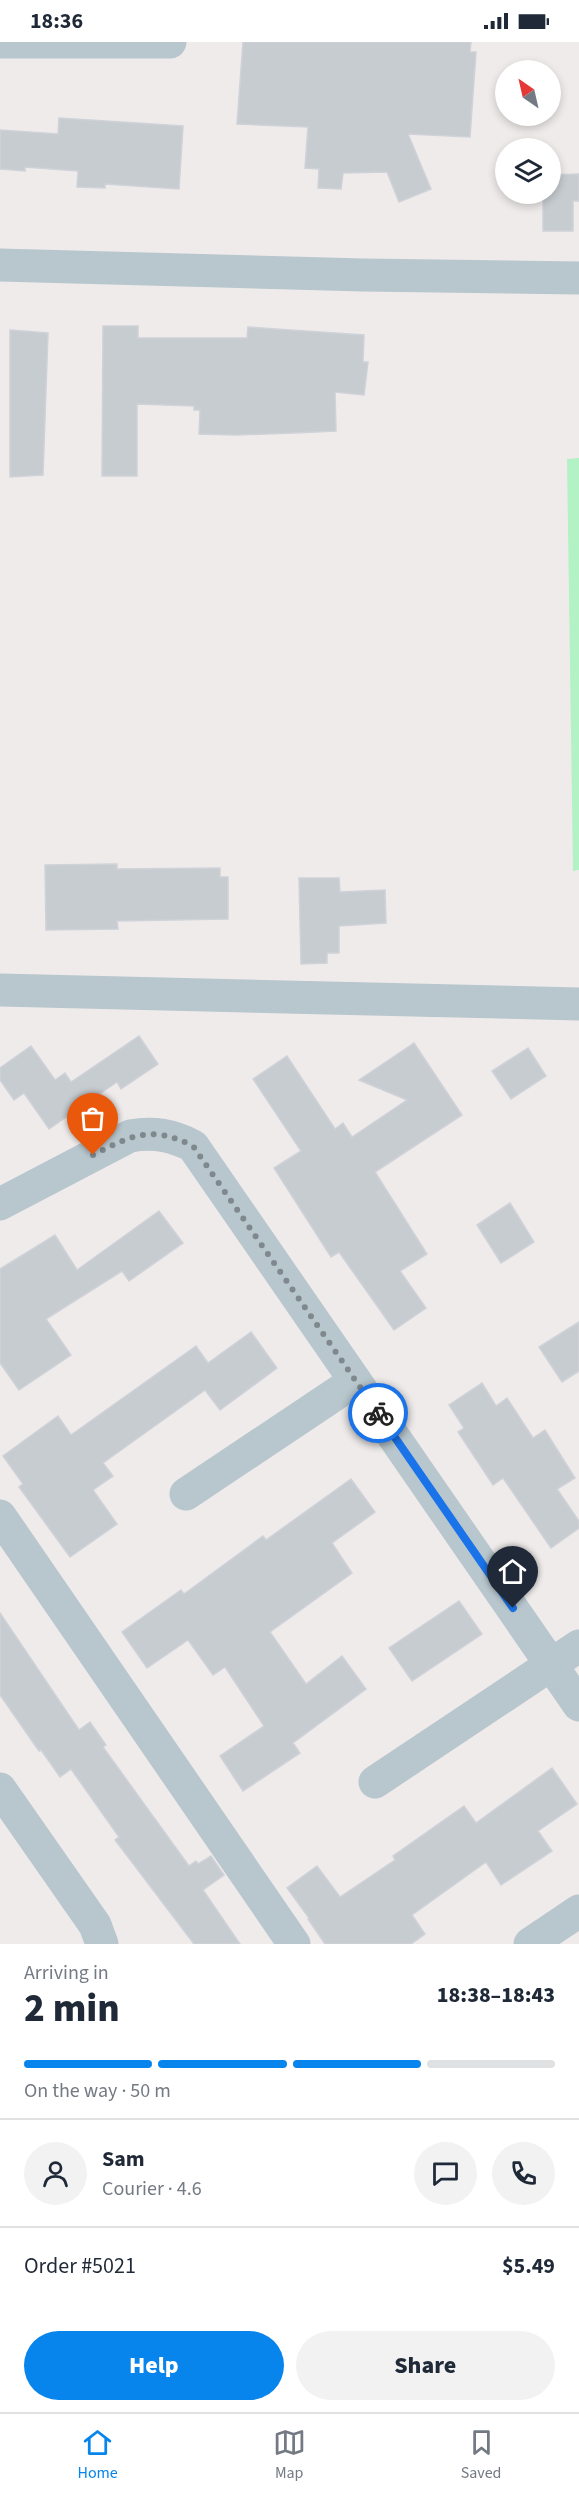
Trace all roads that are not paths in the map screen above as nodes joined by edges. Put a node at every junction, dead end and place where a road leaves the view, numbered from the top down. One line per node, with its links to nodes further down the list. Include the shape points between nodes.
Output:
1 (0, 42): 2 (street)
2 (170, 42)
3 (0, 265): 4 (street)
4 (579, 278)
5 (0, 990): 6 (street)
6 (579, 1004)
7 (0, 1204): 8 (street, via 130,1136 164,1134 179,1139 193,1146)
8 (355, 1381): 9 (street); 12 (street)
9 (186, 1494)
10 (0, 1516): 18 (street)
11 (579, 1646): 12 (street)
12 (552, 1665): 13 (street); 14 (street)
13 (579, 1705)
14 (375, 1782)
15 (0, 1789): 17 (street, via 95,1925)
16 (579, 1912): 19 (street)
17 (102, 1944)
18 (294, 1944)
19 (530, 1944)

